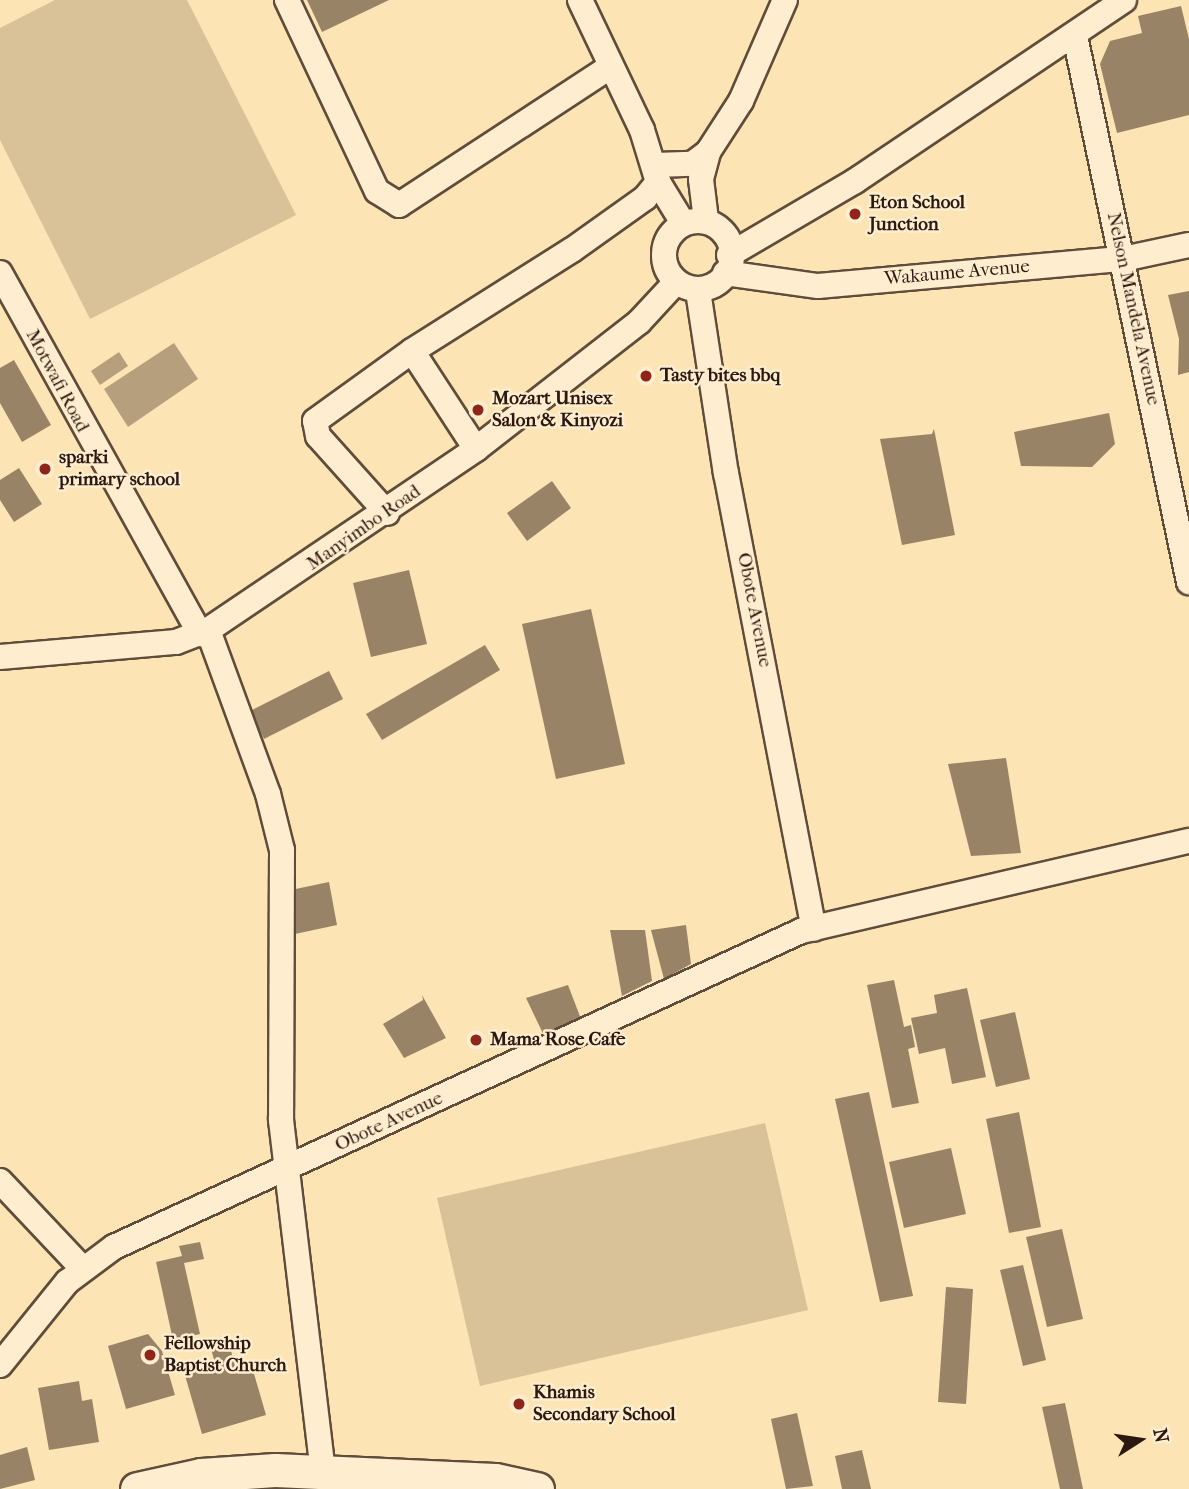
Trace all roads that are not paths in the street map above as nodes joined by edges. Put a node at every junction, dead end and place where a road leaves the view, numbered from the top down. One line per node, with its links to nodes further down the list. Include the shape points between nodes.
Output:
1 (287, 0): 6 (street, via 377,191 399,205)
2 (580, 0): 6 (street)
3 (785, 0): 7 (street, via 741,101)
4 (1124, 0): 5 (street)
5 (1074, 36): 11 (street, Nelson Mandela Avenue); 12 (street)
6 (610, 67): 8 (street)
7 (709, 152): 8 (street, via 692,164); 9 (street)
8 (657, 174): 9 (street); 15 (street, via 645,198)
9 (694, 222): 12 (street, via 726,234); 14 (street, via 668,239 667,261)
10 (1189, 244): 11 (street, Wakaume Avenue)
11 (1123, 259): 12 (street, Wakaume Avenue, via 818,286); 18 (street, Nelson Mandela Avenue)
12 (727, 264): 14 (street, via 719,283)
13 (0, 272): 19 (street, Motwafi Road)
14 (687, 286): 16 (street, Manyimbo Road); 22 (street, Obote Avenue)
15 (412, 351): 16 (street); 17 (street, via 315,421 317,436)
16 (476, 449): 17 (street, Manyimbo Road)
17 (387, 513): 19 (street, Manyimbo Road)
18 (1189, 582)
19 (204, 632): 20 (street, Manyimbo Road, via 176,642); 23 (street, Motwafi Road, via 268,794 282,850)
20 (0, 657)
21 (1189, 841): 22 (street, Obote Avenue)
22 (814, 929): 23 (street, Obote Avenue, via 801,931)
23 (285, 1171): 25 (street, Obote Avenue, via 162,1223); 27 (street, Motwafi Road)
24 (0, 1181): 25 (street)
25 (82, 1268): 26 (street, Obote Avenue)
26 (0, 1365)
27 (323, 1471): 28 (main road, via 201,1475); 29 (main road, via 495,1480)
28 (137, 1489)
29 (537, 1489)

